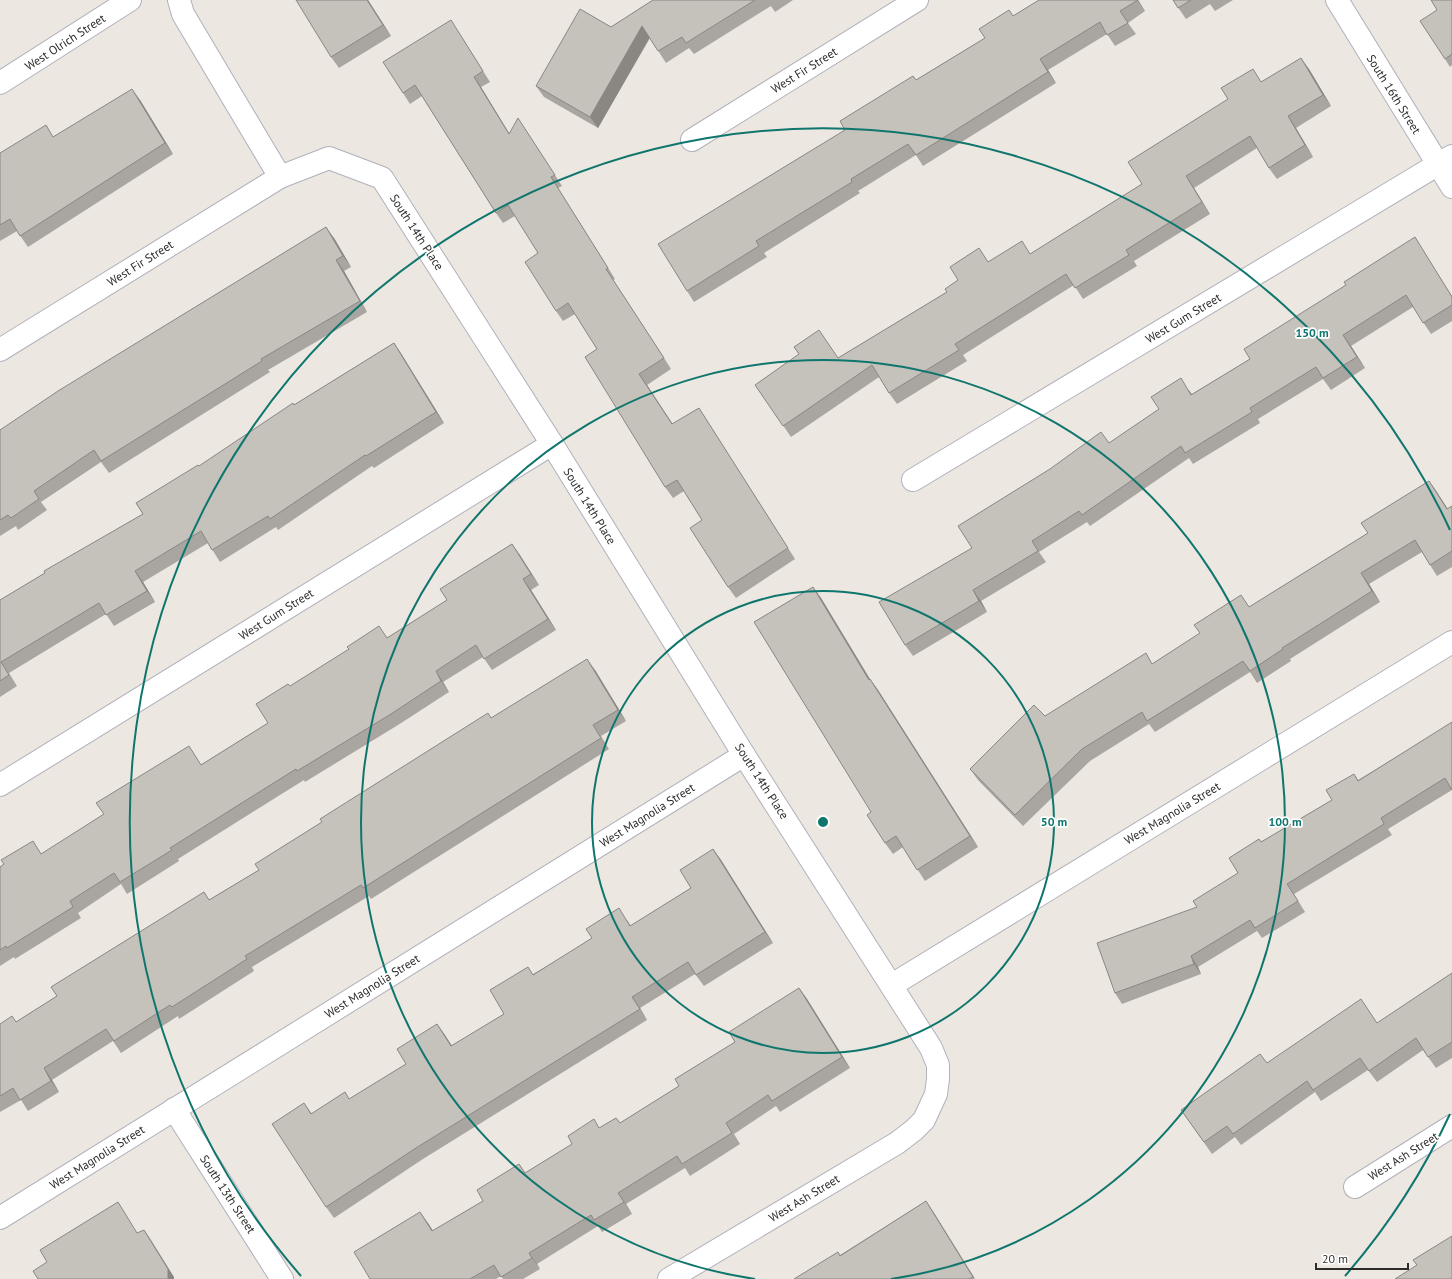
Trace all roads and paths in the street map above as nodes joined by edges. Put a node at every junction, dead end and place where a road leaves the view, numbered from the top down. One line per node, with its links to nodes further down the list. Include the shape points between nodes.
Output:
1 (130, 0): 5 (street, West Olrich Street)
2 (179, 0): 8 (street, via 183,14)
3 (917, 0): 6 (street, West Fir Street)
4 (1337, 0): 7 (street, South 16th Street)
5 (0, 83)
6 (692, 140)
7 (1445, 160): 9 (street, South 16th Street); 12 (street, West Gum Street)
8 (280, 177): 10 (street, West Fir Street); 11 (street, South 14th Place, via 329,158 382,178)
9 (1452, 187)
10 (0, 350)
11 (552, 444): 14 (street, South 14th Place); 15 (street, West Gum Street)
12 (913, 480)
13 (1452, 642): 16 (street, West Magnolia Street)
14 (744, 755): 16 (street, South 14th Place); 18 (street, West Magnolia Street)
15 (0, 785)
16 (892, 985): 17 (street, South 14th Place, via 931,1048 938,1065 938,1079)
17 (931, 1108): 23 (street, West Ash Street, via 924,1120 897,1143)
18 (174, 1109): 21 (street, West Magnolia Street); 22 (street, South 13th Street)
19 (1452, 1126): 20 (street, West Ash Street)
20 (1355, 1187)
21 (0, 1218)
22 (282, 1279)
23 (669, 1279)

